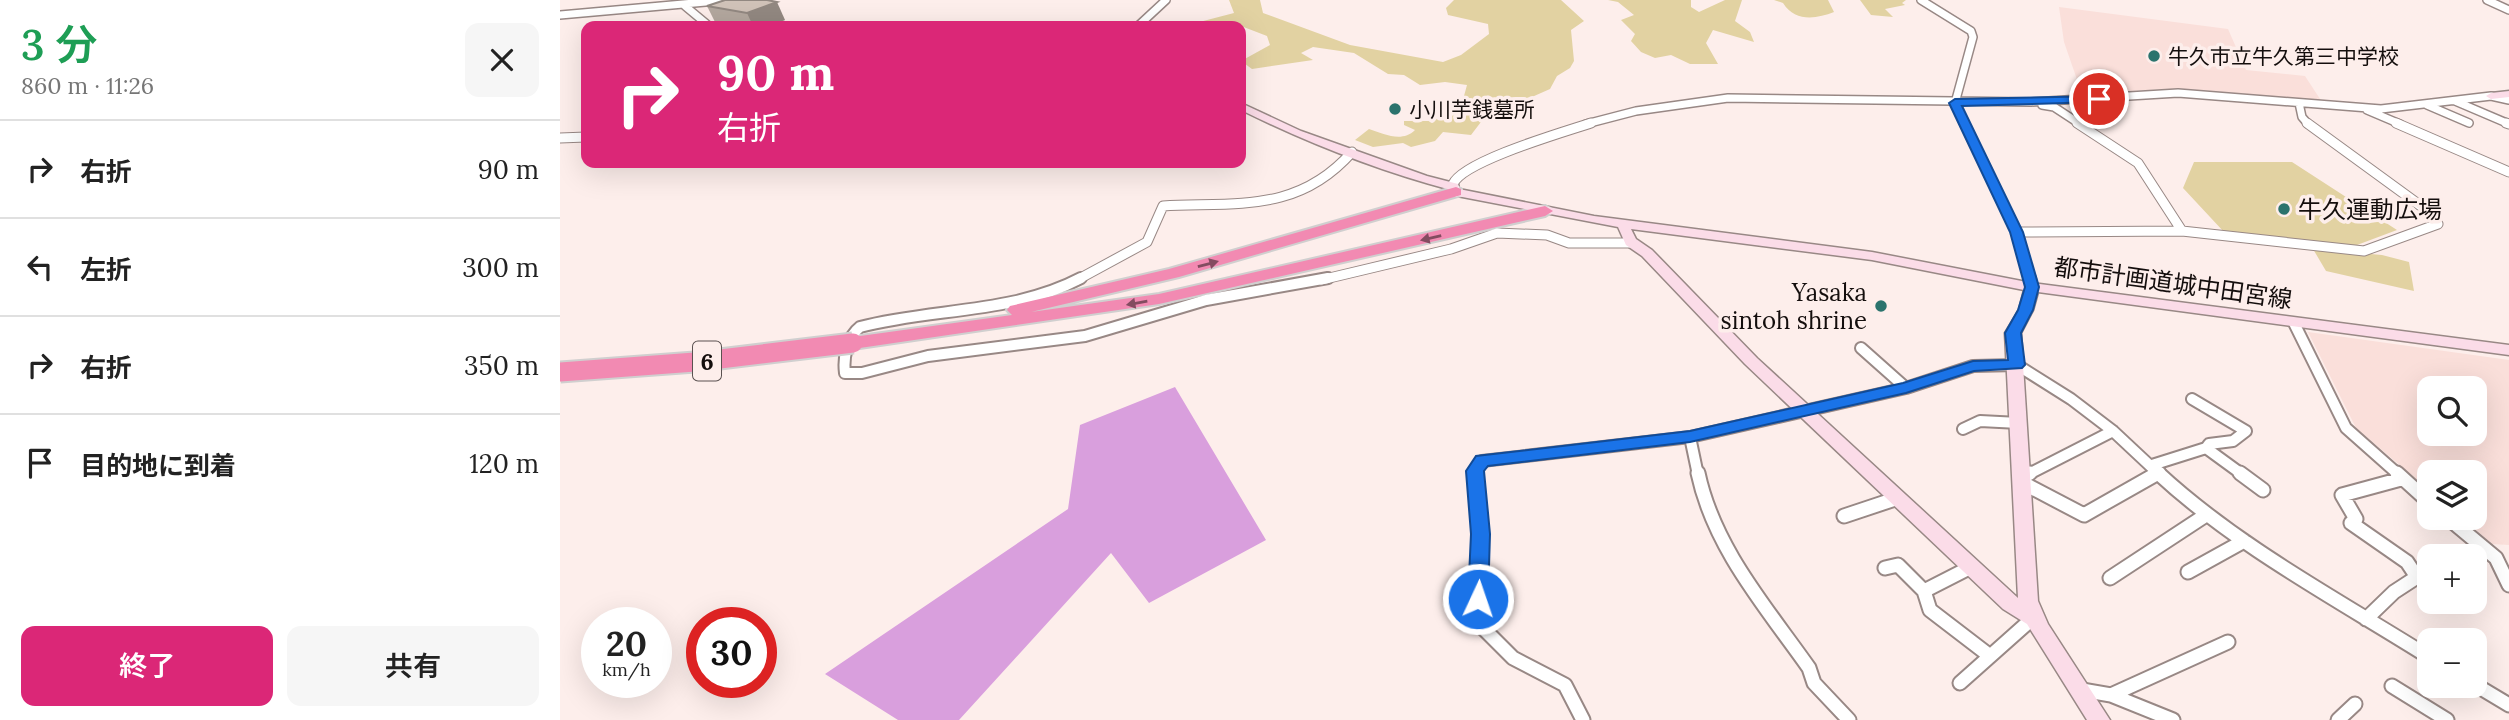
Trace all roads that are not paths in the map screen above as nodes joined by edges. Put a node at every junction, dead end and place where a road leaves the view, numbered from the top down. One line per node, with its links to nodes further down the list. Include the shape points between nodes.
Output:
1 (728, 0): 5 (street)
2 (1166, 0): 9 (street)
3 (1921, 0): 15 (street, via 1971,31 1973,37)
4 (2487, 0): 6 (street)
5 (682, 5): 7 (street); 8 (street)
6 (2509, 10)
7 (560, 15)
8 (704, 21)
9 (1144, 21)
10 (2509, 94): 11 (street)
11 (2491, 96): 12 (street); 13 (street)
12 (2509, 100)
13 (2455, 101): 17 (street); 21 (street)
14 (2031, 102): 15 (street); 16 (street, via 2178,93); 29 (street, via 2054,107 2138,163)
15 (1955, 103): 26 (street, via 1728,98 1636,111 1590,122 1476,164 1457,175); 30 (street)
16 (2299, 103): 19 (street); 29 (street, via 2309,125 2425,209 2438,224 2364,251)
17 (2426, 105): 19 (street); 20 (street)
18 (1246, 108): 24 (street, 都市計画道城中田宮線)
19 (2364, 108): 25 (street)
20 (2469, 123)
21 (2509, 124)
22 (581, 136): 23 (street)
23 (560, 138)
24 (1352, 152): 26 (street, 都市計画道城中田宮線); 31 (street, via 1324,181 1297,195 1163,206 1147,242 1062,288 958,313 898,317 860,327 843,359 845,373 928,356 1085,336 1206,300 1451,249 1497,233 1547,235 1569,243)
25 (2509, 172)
26 (1455, 189): 27 (street, 都市計画道城中田宮線); 34 (highway, one-way to 26, via 1173,273)
27 (1545, 211): 28 (street, 都市計画道城中田宮線); 34 (highway, one-way to 34, via 1159,299)
28 (1624, 225): 31 (street); 32 (street, 都市計画道城中田宮線, via 1872,256)
29 (2182, 231): 30 (street)
30 (2017, 232): 32 (street)
31 (1630, 243): 41 (street, via 1647,253)
32 (2032, 287): 33 (street, 都市計画道城中田宮線); 37 (street, via 2013,333)
33 (2294, 323): 36 (street, 都市計画道城中田宮線); 48 (street, via 2346,428)
34 (903, 335): 38 (highway, 6, bridge, via 695,362)
35 (1861, 348): 39 (street)
36 (2509, 350)
37 (2017, 365): 39 (street, via 1973,366); 42 (street); 44 (street)
38 (560, 372)
39 (1906, 388): 41 (street)
40 (2192, 399): 46 (street, via 2246,430 2232,441)
41 (1803, 409): 45 (street); 52 (street)
42 (2019, 423): 43 (street, via 1980,421); 49 (street)
43 (1963, 429)
44 (2113, 431): 47 (street); 49 (street)
45 (1690, 437): 75 (street, via 1482,461 1475,471 1481,534 1477,622 1513,659 1565,685); 76 (street, via 1704,503 1725,549 1809,668 1814,682)
46 (2206, 448): 47 (street); 50 (street)
47 (2156, 469): 49 (street, via 2084,515); 53 (street)
48 (2401, 479): 51 (street); 64 (street, via 2342,495 2356,519 2351,523 2407,562 2417,577)
49 (2021, 480): 63 (street, via 2028,601)
50 (2263, 490)
51 (2417, 492)
52 (1898, 498): 54 (street); 57 (street)
53 (2206, 515): 56 (street); 60 (street)
54 (1844, 516)
55 (2462, 530): 61 (street, via 2496,558)
56 (2244, 541): 59 (street); 64 (street)
57 (1971, 567): 62 (street); 63 (street)
58 (1885, 569): 62 (street, via 1898,565)
59 (2188, 572)
60 (2110, 578)
61 (2509, 585)
62 (1924, 591): 67 (street, via 1930,610)
63 (2033, 618): 67 (street); 70 (street)
64 (2366, 619): 66 (street)
65 (2228, 642): 72 (street)
66 (2417, 650)
67 (1990, 656): 68 (street)
68 (1960, 683)
69 (2392, 686): 80 (street)
70 (2082, 690): 72 (street); 77 (street)
71 (2487, 692): 74 (street)
72 (2111, 695): 78 (street)
73 (2355, 704): 79 (street)
74 (2509, 705)
75 (1583, 720)
76 (1849, 720)
77 (2099, 720)
78 (2173, 720)
79 (2338, 720)
80 (2447, 720)

